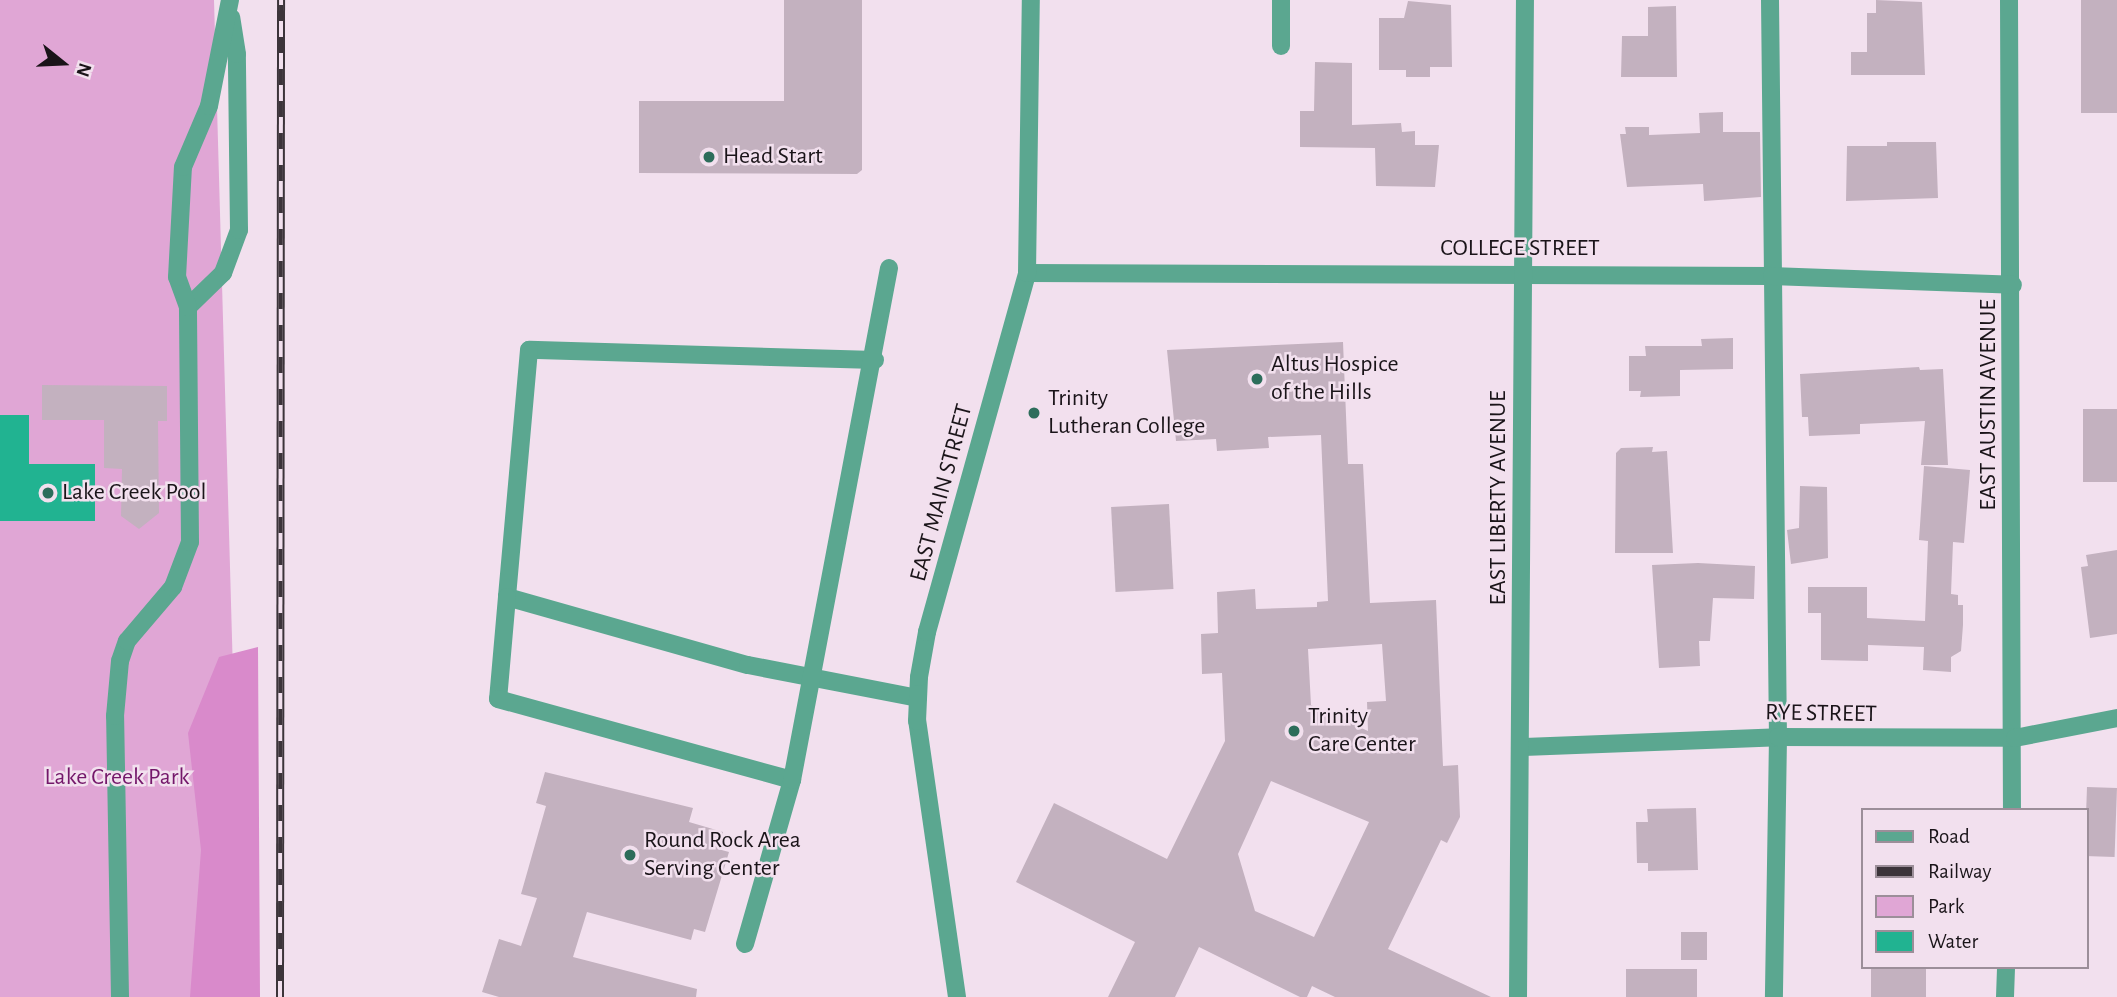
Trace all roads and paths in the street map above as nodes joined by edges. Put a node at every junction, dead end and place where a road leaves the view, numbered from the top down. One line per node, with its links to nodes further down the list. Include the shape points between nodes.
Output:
1 (1031, 0): 9 (street, EAST MAIN STREET)
2 (1281, 0): 7 (street)
3 (1525, 0): 10 (street, EAST LIBERTY AVENUE)
4 (1770, 0): 11 (street)
5 (2009, 0): 12 (street, EAST AUSTIN AVENUE)
6 (230, 3): 13 (street, via 209,106 183,167 177,277); 13 (street, via 237,54 239,230 223,273)
7 (1281, 46)
8 (890, 268): 14 (street)
9 (1027, 273): 10 (street, COLLEGE STREET); 17 (street, EAST MAIN STREET, via 927,632)
10 (1524, 273): 11 (street, COLLEGE STREET); 21 (street, EAST LIBERTY AVENUE)
11 (1772, 276): 12 (street, COLLEGE STREET); 19 (street)
12 (2012, 285): 20 (street, EAST AUSTIN AVENUE)
13 (188, 307): 26 (street, via 190,542 173,587 127,641 120,661 115,716)
14 (875, 360): 15 (street, via 529,351); 16 (street)
15 (507, 597): 16 (street, via 748,665); 22 (street, via 498,699)
16 (810, 677): 17 (street); 22 (street)
17 (918, 698): 27 (street, EAST MAIN STREET, via 917,721)
18 (2117, 718): 20 (street, RYE STREET)
19 (1778, 737): 20 (street, RYE STREET); 21 (street, RYE STREET); 29 (street)
20 (2014, 738): 23 (street, EAST AUSTIN AVENUE)
21 (1522, 747): 28 (street, EAST LIBERTY AVENUE)
22 (792, 780): 24 (street)
23 (2012, 808)
24 (745, 944)
25 (2006, 969): 30 (street)
26 (120, 997)
27 (957, 997)
28 (1518, 997)
29 (1774, 997)
30 (2005, 997)

